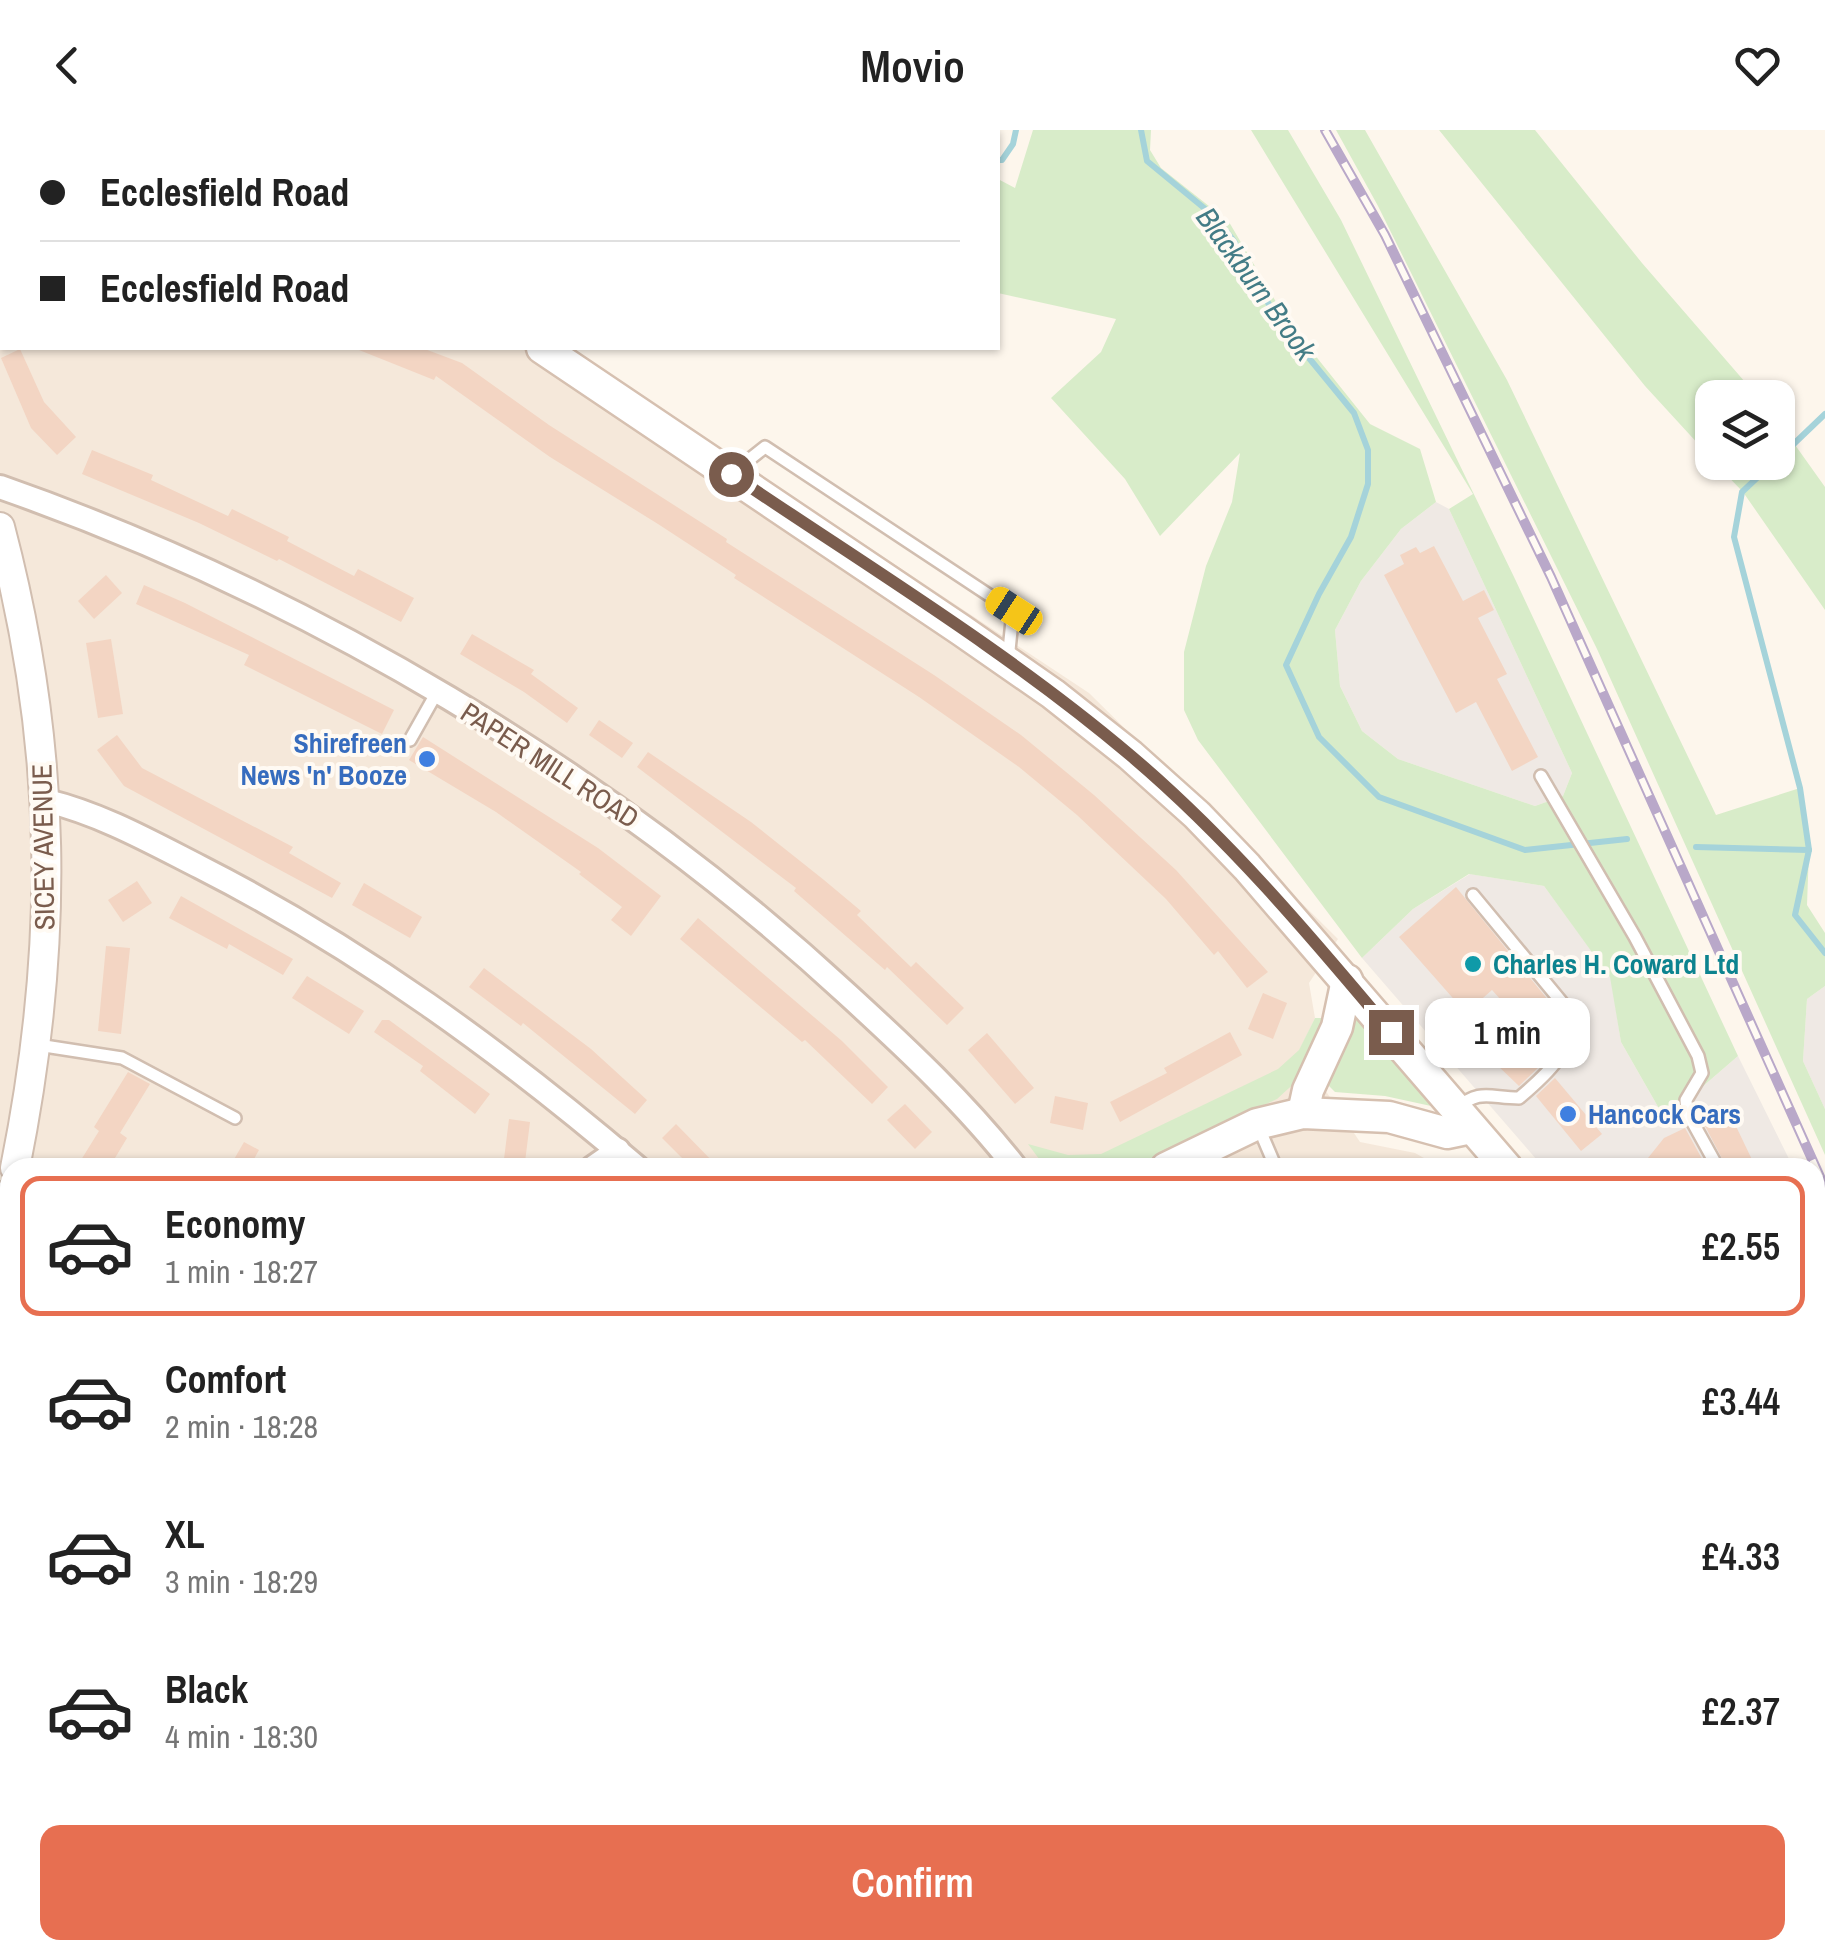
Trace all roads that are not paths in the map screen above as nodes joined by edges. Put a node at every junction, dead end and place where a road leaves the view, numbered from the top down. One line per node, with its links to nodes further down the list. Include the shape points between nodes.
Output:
1 (545, 350): 2 (main road)
2 (731, 474): 5 (main road); 5 (lane, via 765,447 1014,611)
3 (0, 487): 6 (street, PAPER MILL ROAD, via 227,581)
4 (0, 527): 9 (street, SICEY AVENUE, via 25,634)
5 (1008, 662): 11 (main road, via 1197,815)
6 (437, 692): 7 (lane); 21 (street, PAPER MILL ROAD, via 699,866 929,1070)
7 (410, 740)
8 (1542, 776): 25 (lane, via 1698,1056 1702,1073 1686,1100 1687,1112)
9 (47, 801): 12 (street, SICEY AVENUE); 17 (street, via 183,858 337,944 449,1017)
10 (1472, 896): 15 (lane, via 1569,1012 1572,1026 1550,1071 1520,1098 1471,1096)
11 (1347, 980): 13 (main road); 15 (main road)
12 (38, 1045): 14 (lane, via 122,1058); 18 (street, SICEY AVENUE)
13 (1304, 1114): 15 (main road, via 1390,1118 1447,1133); 16 (main road)
14 (235, 1118)
15 (1464, 1119): 24 (main road)
16 (1258, 1124): 22 (main road); 23 (lane)
17 (618, 1150): 19 (street); 20 (street)
18 (17, 1158)
19 (606, 1158)
20 (627, 1158)
21 (1007, 1158)
22 (1187, 1158)
23 (1272, 1158)
24 (1498, 1158)
25 (1712, 1158)

